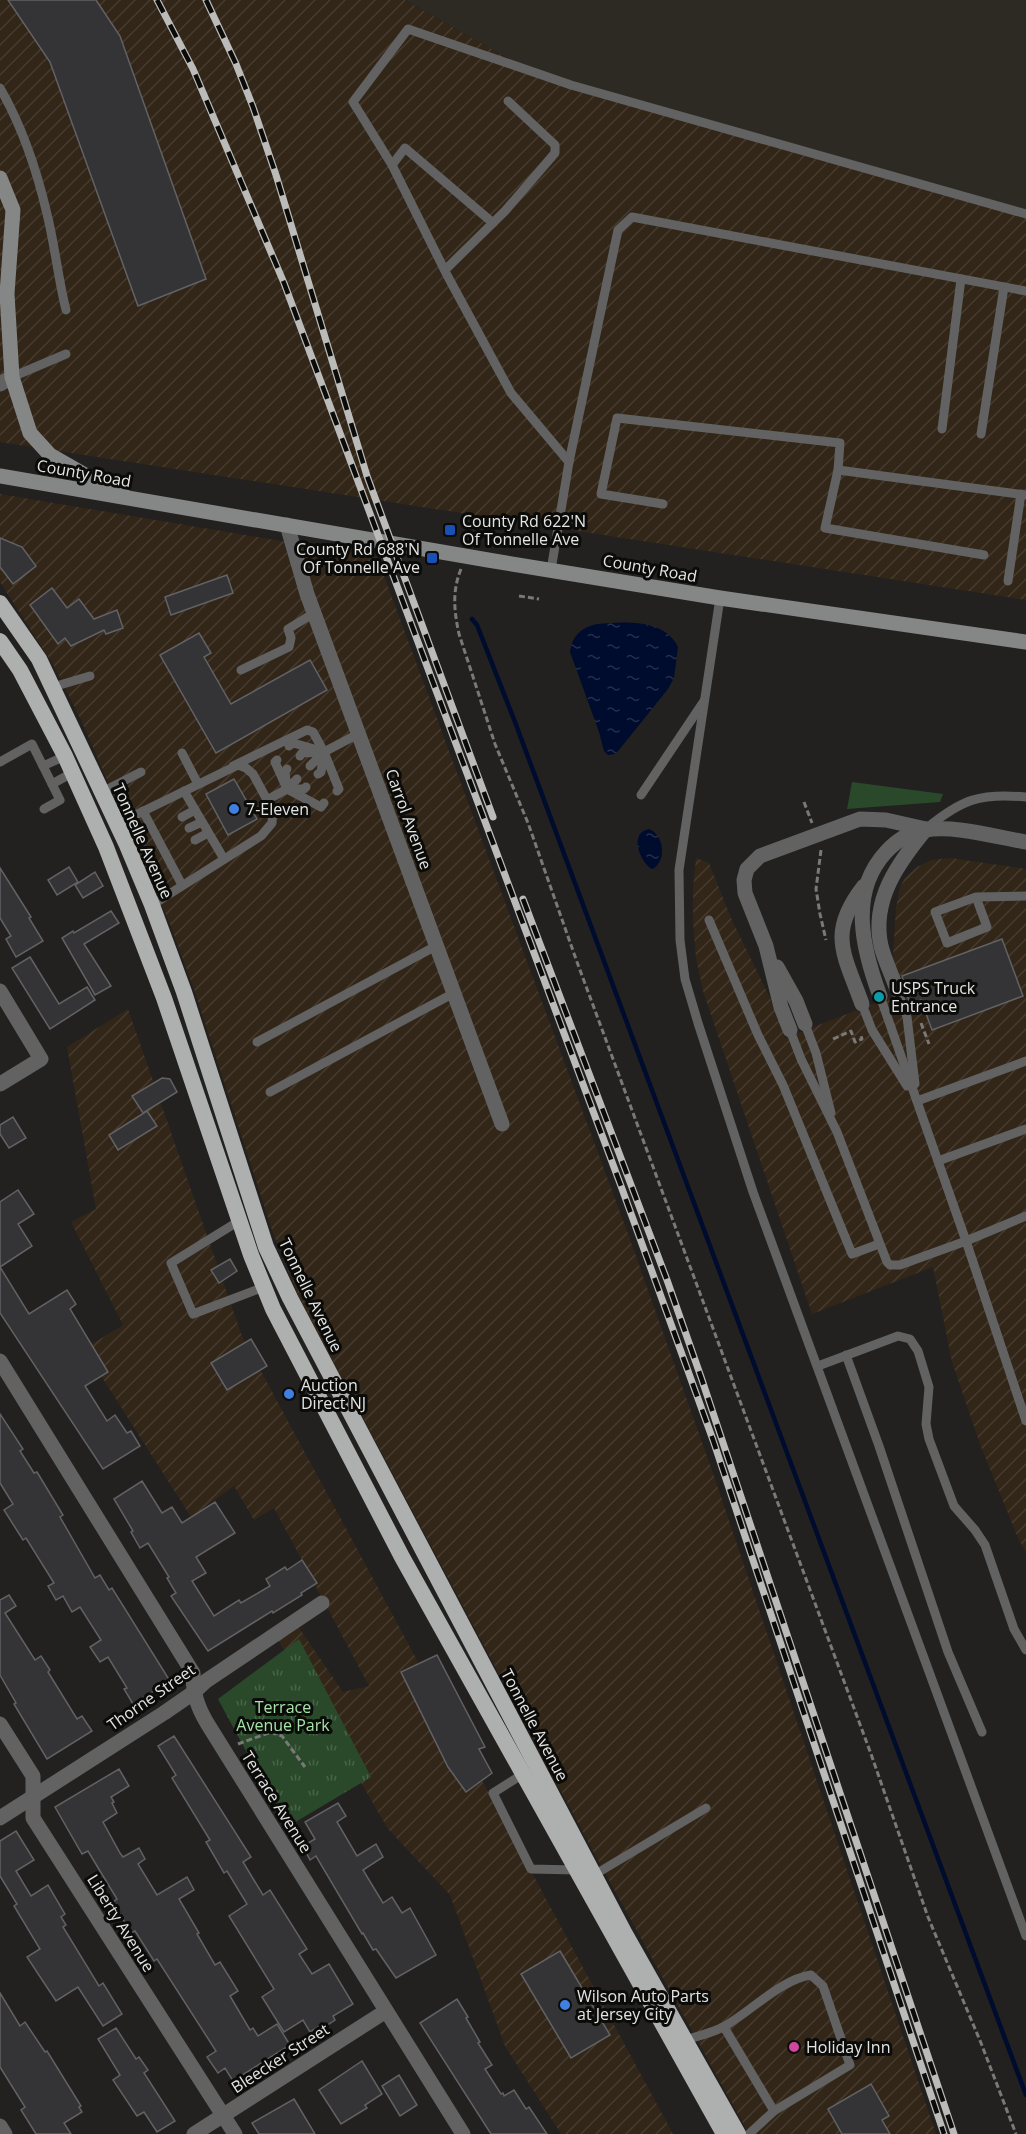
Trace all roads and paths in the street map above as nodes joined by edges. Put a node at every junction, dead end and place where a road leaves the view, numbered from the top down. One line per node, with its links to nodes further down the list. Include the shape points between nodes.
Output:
1 (0, 88): 12 (lane, via 15,117 47,214)
2 (508, 101): 6 (lane, via 555,145 555,153)
3 (393, 165): 5 (lane, via 353,102 408,29 571,85); 6 (lane, via 405,148); 7 (lane)
4 (0, 178): 11 (main road, County Road, via 13,210)
5 (1026, 214)
6 (493, 223): 7 (lane)
7 (445, 270): 18 (lane, via 511,393)
8 (961, 279): 9 (lane); 16 (lane); 18 (lane, via 632,217 618,230)
9 (1004, 287): 10 (lane); 17 (lane)
10 (1026, 291)
11 (7, 294): 13 (main road); 15 (main road, County Road)
12 (66, 310)
13 (0, 314)
14 (66, 354): 15 (lane)
15 (6, 380): 22 (main road, County Road, via 30,433 50,455 92,479)
16 (942, 429)
17 (981, 434)
18 (569, 462): 27 (lane)
19 (838, 470): 21 (lane); 23 (lane, via 840,443 617,418 601,494); 25 (lane, via 825,528)
20 (0, 476): 22 (main road, County Road)
21 (1023, 494): 28 (lane)
22 (162, 504): 24 (main road, County Road)
23 (663, 504)
24 (286, 525): 26 (main road, County Road); 33 (street, Carrol Avenue)
25 (984, 555)
26 (466, 556): 27 (main road, County Road); 146 (path, via 457,580 455,618 495,744 528,824 928,1917)
27 (550, 570): 31 (main road, County Road)
28 (1008, 581)
29 (519, 596): 30 (path)
30 (539, 598)
31 (720, 598): 35 (main road, County Road); 39 (lane)
32 (0, 603): 38 (highway, Tonnelle Avenue, via 39,659)
33 (314, 613): 36 (lane, via 288,629 289,647); 40 (street, Carrol Avenue)
34 (0, 641): 44 (highway, Tonnelle Avenue, via 20,670)
35 (1026, 642)
36 (241, 670)
37 (90, 676): 38 (lane)
38 (53, 687): 63 (highway, Tonnelle Avenue)
39 (705, 699): 64 (lane); 115 (lane, via 679,870 680,940 686,979 753,1192)
40 (358, 734): 42 (lane); 90 (street, Carrol Avenue)
41 (289, 746): 42 (lane, via 292,743)
42 (324, 752): 45 (lane); 49 (lane); 50 (lane, via 313,732 307,730); 54 (lane); 58 (lane, via 332,781); 62 (lane)
43 (182, 753): 57 (lane)
44 (65, 756): 48 (lane); 53 (highway, Tonnelle Avenue)
45 (300, 756)
46 (277, 759): 60 (lane, via 274,762)
47 (0, 762): 48 (lane, via 32,744)
48 (43, 766): 56 (lane)
49 (310, 766)
50 (232, 767): 57 (lane); 66 (lane, via 238,765 250,771)
51 (287, 769): 60 (lane)
52 (141, 772): 63 (lane)
53 (72, 773): 56 (lane); 109 (highway, Tonnelle Avenue, via 106,847 164,998)
54 (318, 774)
55 (297, 779): 60 (lane)
56 (52, 783): 69 (lane, via 60,800)
57 (198, 784): 61 (lane)
58 (328, 784)
59 (306, 787): 60 (lane)
60 (287, 789): 66 (lane); 67 (lane, via 321,807)
61 (184, 791): 70 (lane); 71 (lane)
62 (337, 791)
63 (102, 792): 75 (highway, Tonnelle Avenue)
64 (641, 795)
65 (1026, 796): 77 (lane, via 971,799)
66 (267, 800): 81 (lane, via 273,812 270,828)
67 (320, 800)
68 (804, 802): 74 (path)
69 (44, 809)
70 (195, 810): 72 (lane); 73 (lane)
71 (143, 811): 75 (lane); 83 (lane, via 165,842)
72 (182, 816)
73 (202, 822): 76 (lane); 78 (lane)
74 (812, 823)
75 (117, 824): 86 (highway, Tonnelle Avenue)
76 (189, 828)
77 (926, 830): 80 (street, via 960,831); 82 (street, via 904,836 893,844); 91 (street, via 894,873 881,906 880,940); 96 (street, via 868,818 760,856 751,864 744,886 766,946 781,1007)
78 (208, 833): 79 (lane); 81 (lane)
79 (195, 840)
80 (1026, 842)
81 (224, 859): 83 (lane)
82 (866, 884): 94 (street, via 862,934); 95 (street, via 847,910 842,928 844,953)
83 (182, 885): 86 (lane)
84 (1026, 896): 85 (lane)
85 (976, 897): 87 (lane); 87 (lane, via 935,912 947,943 987,927)
86 (152, 904): 131 (highway, Tonnelle Avenue, via 266,1247)
87 (982, 913): 88 (lane)
88 (971, 917)
89 (709, 920): 111 (lane, via 783,1085 852,1254)
90 (436, 946): 93 (street, Carrol Avenue); 99 (lane)
91 (897, 990): 103 (lane, via 907,1017)
92 (0, 992): 101 (street, via 41,1059)
93 (453, 993): 102 (lane); 104 (street, Carrol Avenue)
94 (880, 996): 103 (lane)
95 (862, 1004): 103 (lane, via 872,1030)
96 (797, 1027): 106 (lane, via 801,1059); 106 (lane, via 816,1053)
97 (833, 1039): 98 (path, via 851,1031 855,1042)
98 (862, 1039)
99 (257, 1042)
100 (1026, 1061): 103 (lane)
101 (0, 1084)
102 (270, 1092)
103 (917, 1101): 107 (lane)
104 (502, 1124)
105 (1026, 1128): 107 (lane)
106 (837, 1132): 111 (lane)
107 (938, 1161): 110 (lane)
108 (1026, 1216): 110 (lane)
109 (240, 1221): 112 (highway, Tonnelle Avenue); 112 (lane, via 171,1263 193,1314)
110 (966, 1241): 111 (lane, via 900,1265 890,1265 884,1259); 116 (lane)
111 (879, 1244)
112 (264, 1287): 126 (highway, Tonnelle Avenue, via 402,1557)
113 (846, 1355): 115 (lane); 118 (lane, via 898,1336 915,1344 928,1380 929,1440 954,1506 985,1545 1014,1629); 123 (lane, via 948,1652)
114 (0, 1360): 119 (street, Terrace Avenue, via 193,1673)
115 (818, 1366): 132 (lane)
116 (1026, 1421)
117 (322, 1603): 119 (street, Thorne Street, via 206,1680)
118 (1026, 1650)
119 (193, 1693): 127 (street, Thorne Street); 133 (street, Terrace Avenue, via 204,1717)
120 (288, 1720): 122 (path)
121 (0, 1724): 127 (street, Liberty Avenue, via 33,1776)
122 (271, 1732): 124 (path); 125 (path, via 282,1736)
123 (982, 1732)
124 (238, 1744)
125 (305, 1767)
126 (523, 1774): 130 (highway, Tonnelle Avenue); 130 (lane, via 493,1793 531,1869)
127 (32, 1799): 129 (street, Thorne Street); 137 (street, Liberty Avenue, via 33,1818)
128 (706, 1808): 131 (lane)
129 (0, 1818)
130 (576, 1870): 143 (highway, Tonnelle Avenue)
131 (594, 1875): 135 (highway, Tonnelle Avenue)
132 (1026, 1936)
133 (386, 2011): 137 (street, Bleecker Street); 142 (street, Terrace Avenue)
134 (724, 2027): 135 (lane); 136 (lane); 136 (lane, via 803,1976 811,1975 823,1986 850,2065)
135 (685, 2040): 144 (highway, Tonnelle Avenue)
136 (774, 2111): 145 (lane)
137 (223, 2116): 140 (street, Bleecker Street); 141 (street, Liberty Avenue)
138 (0, 2126): 139 (street)
139 (5, 2134)
140 (194, 2134)
141 (235, 2134)
142 (463, 2134)
143 (724, 2134)
144 (738, 2134)
145 (749, 2134)
146 (1016, 2134)

